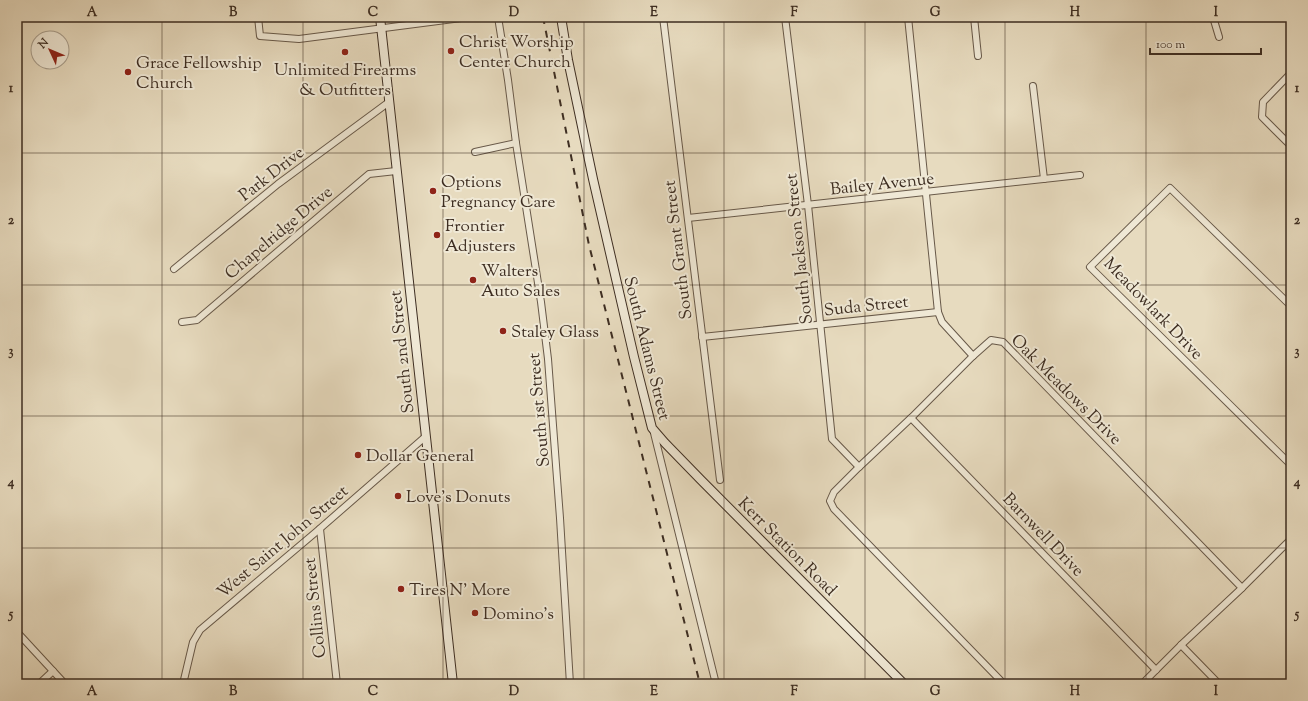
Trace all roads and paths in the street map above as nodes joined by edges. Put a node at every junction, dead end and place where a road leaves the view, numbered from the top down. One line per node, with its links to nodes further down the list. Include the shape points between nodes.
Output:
1 (258, 17): 11 (street, via 260,36 299,39)
2 (380, 17): 11 (street, South 2nd Street)
3 (469, 17): 11 (street)
4 (498, 17): 17 (street, South 1st Street)
5 (561, 17): 34 (street, South Adams Street, via 593,179)
6 (663, 17): 25 (street, South Grant Street)
7 (785, 17): 24 (street, South Jackson Street)
8 (908, 17): 23 (street)
9 (974, 17): 13 (street)
10 (1213, 17): 12 (street)
11 (381, 28): 16 (street, South 2nd Street)
12 (1219, 37)
13 (978, 56)
14 (1291, 73): 18 (street, via 1263,102 1262,117)
15 (1033, 86): 22 (street)
16 (389, 102): 20 (street, South 2nd Street); 26 (street, Park Drive, via 278,184)
17 (516, 144): 19 (street); 51 (street, South 1st Street, via 548,359)
18 (1291, 146)
19 (475, 152)
20 (396, 171): 29 (street, Chapelridge Drive, via 369,174 197,320); 35 (street, South 2nd Street)
21 (1080, 175): 22 (street, Bailey Avenue)
22 (1044, 179): 23 (street, Bailey Avenue)
23 (925, 192): 24 (street, Bailey Avenue); 28 (street)
24 (808, 205): 25 (street, Bailey Avenue); 30 (street, South Jackson Street)
25 (688, 218): 31 (street, South Grant Street)
26 (174, 269)
27 (1291, 306): 36 (street, Meadowlark Drive, via 1170,188 1090,267)
28 (938, 312): 30 (street, Suda Street); 32 (street, via 942,322)
29 (182, 322)
30 (820, 324): 31 (street, Suda Street); 37 (street, South Jackson Street, via 832,439)
31 (702, 337): 38 (street, South Grant Street)
32 (973, 356): 33 (street, Oak Meadows Drive); 41 (street, Oak Meadows Drive, via 991,340 1003,342)
33 (911, 418): 37 (street, Oak Meadows Drive); 44 (street, Barnwell Drive)
34 (652, 428): 52 (street, South Adams Street); 53 (street, Kerr Station Road)
35 (425, 437): 39 (street, West Saint John Street); 50 (street, South 2nd Street)
36 (1291, 465)
37 (859, 467): 54 (street, Oak Meadows Drive, via 834,492 830,500 834,509)
38 (720, 480)
39 (320, 529): 48 (street, West Saint John Street, via 200,630 193,642); 49 (street, Collins Street)
40 (1291, 538): 41 (street)
41 (1242, 588): 43 (street)
42 (17, 632): 45 (street)
43 (1181, 645): 44 (street); 56 (street)
44 (1156, 670): 55 (street)
45 (53, 671): 46 (street); 47 (street)
46 (39, 684)
47 (65, 684)
48 (183, 684)
49 (337, 684)
50 (453, 684)
51 (570, 684)
52 (716, 684)
53 (904, 684)
54 (1004, 684)
55 (1142, 684)
56 (1220, 684)

